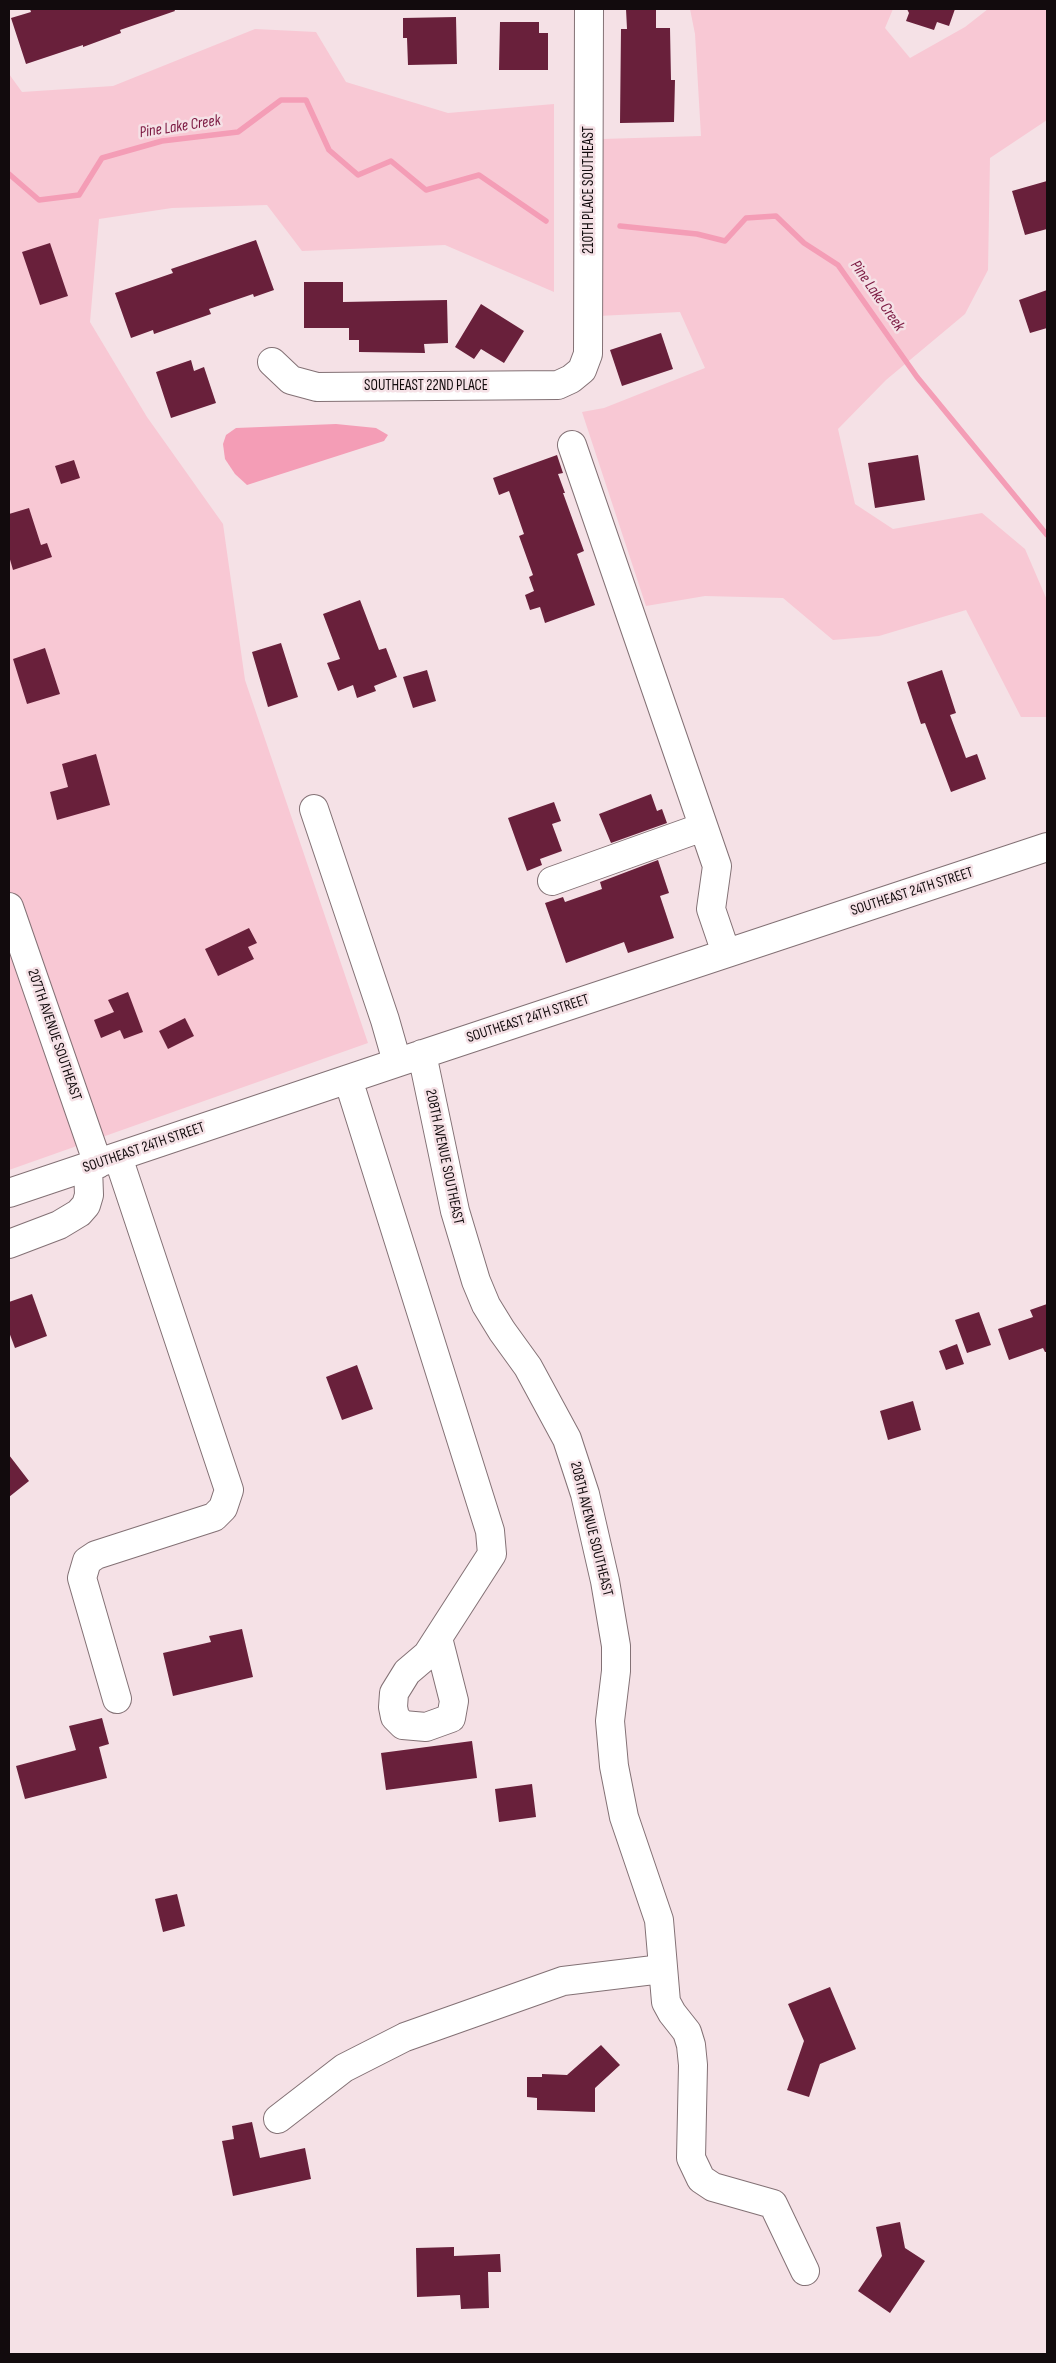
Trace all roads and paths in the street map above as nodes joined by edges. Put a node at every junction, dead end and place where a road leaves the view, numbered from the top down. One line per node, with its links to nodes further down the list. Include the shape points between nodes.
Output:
1 (589, 9): 3 (street, 210TH PLACE SOUTHEAST, via 588,354)
2 (272, 362): 3 (street, SOUTHEAST 22ND PLACE, via 291,380 317,387 558,386)
3 (582, 370)
4 (572, 445): 6 (street)
5 (314, 809): 12 (street)
6 (703, 827): 8 (street); 10 (street, via 717,866 711,909)
7 (1047, 847): 10 (street, SOUTHEAST 24TH STREET)
8 (552, 881)
9 (9, 907): 14 (street, 207TH AVENUE SOUTHEAST)
10 (726, 953): 11 (street, SOUTHEAST 24TH STREET)
11 (422, 1054): 12 (street, SOUTHEAST 24TH STREET); 19 (street, 208TH AVENUE SOUTHEAST, via 458,1220 476,1281 486,1305 528,1367 563,1431 585,1494 616,1646 610,1721 614,1766 624,1817 659,1920)
12 (396, 1062): 13 (street, SOUTHEAST 24TH STREET)
13 (348, 1079): 14 (street, SOUTHEAST 24TH STREET); 17 (street, via 490,1531 492,1554)
14 (102, 1163): 15 (street, SOUTHEAST 24TH STREET); 16 (street, via 80,1213 59,1225); 18 (street, 207TH AVENUE SOUTHEAST, via 230,1490 223,1508 214,1517 87,1560 82,1578)
15 (9, 1193)
16 (9, 1244)
17 (438, 1638)
18 (118, 1699)
19 (662, 1969): 20 (street, via 563,1981 405,2037 344,2068); 21 (street, 208TH AVENUE SOUTHEAST, via 666,2002 691,2045 691,2158 696,2170 701,2179 713,2187 773,2204)
20 (278, 2119)
21 (805, 2271)

